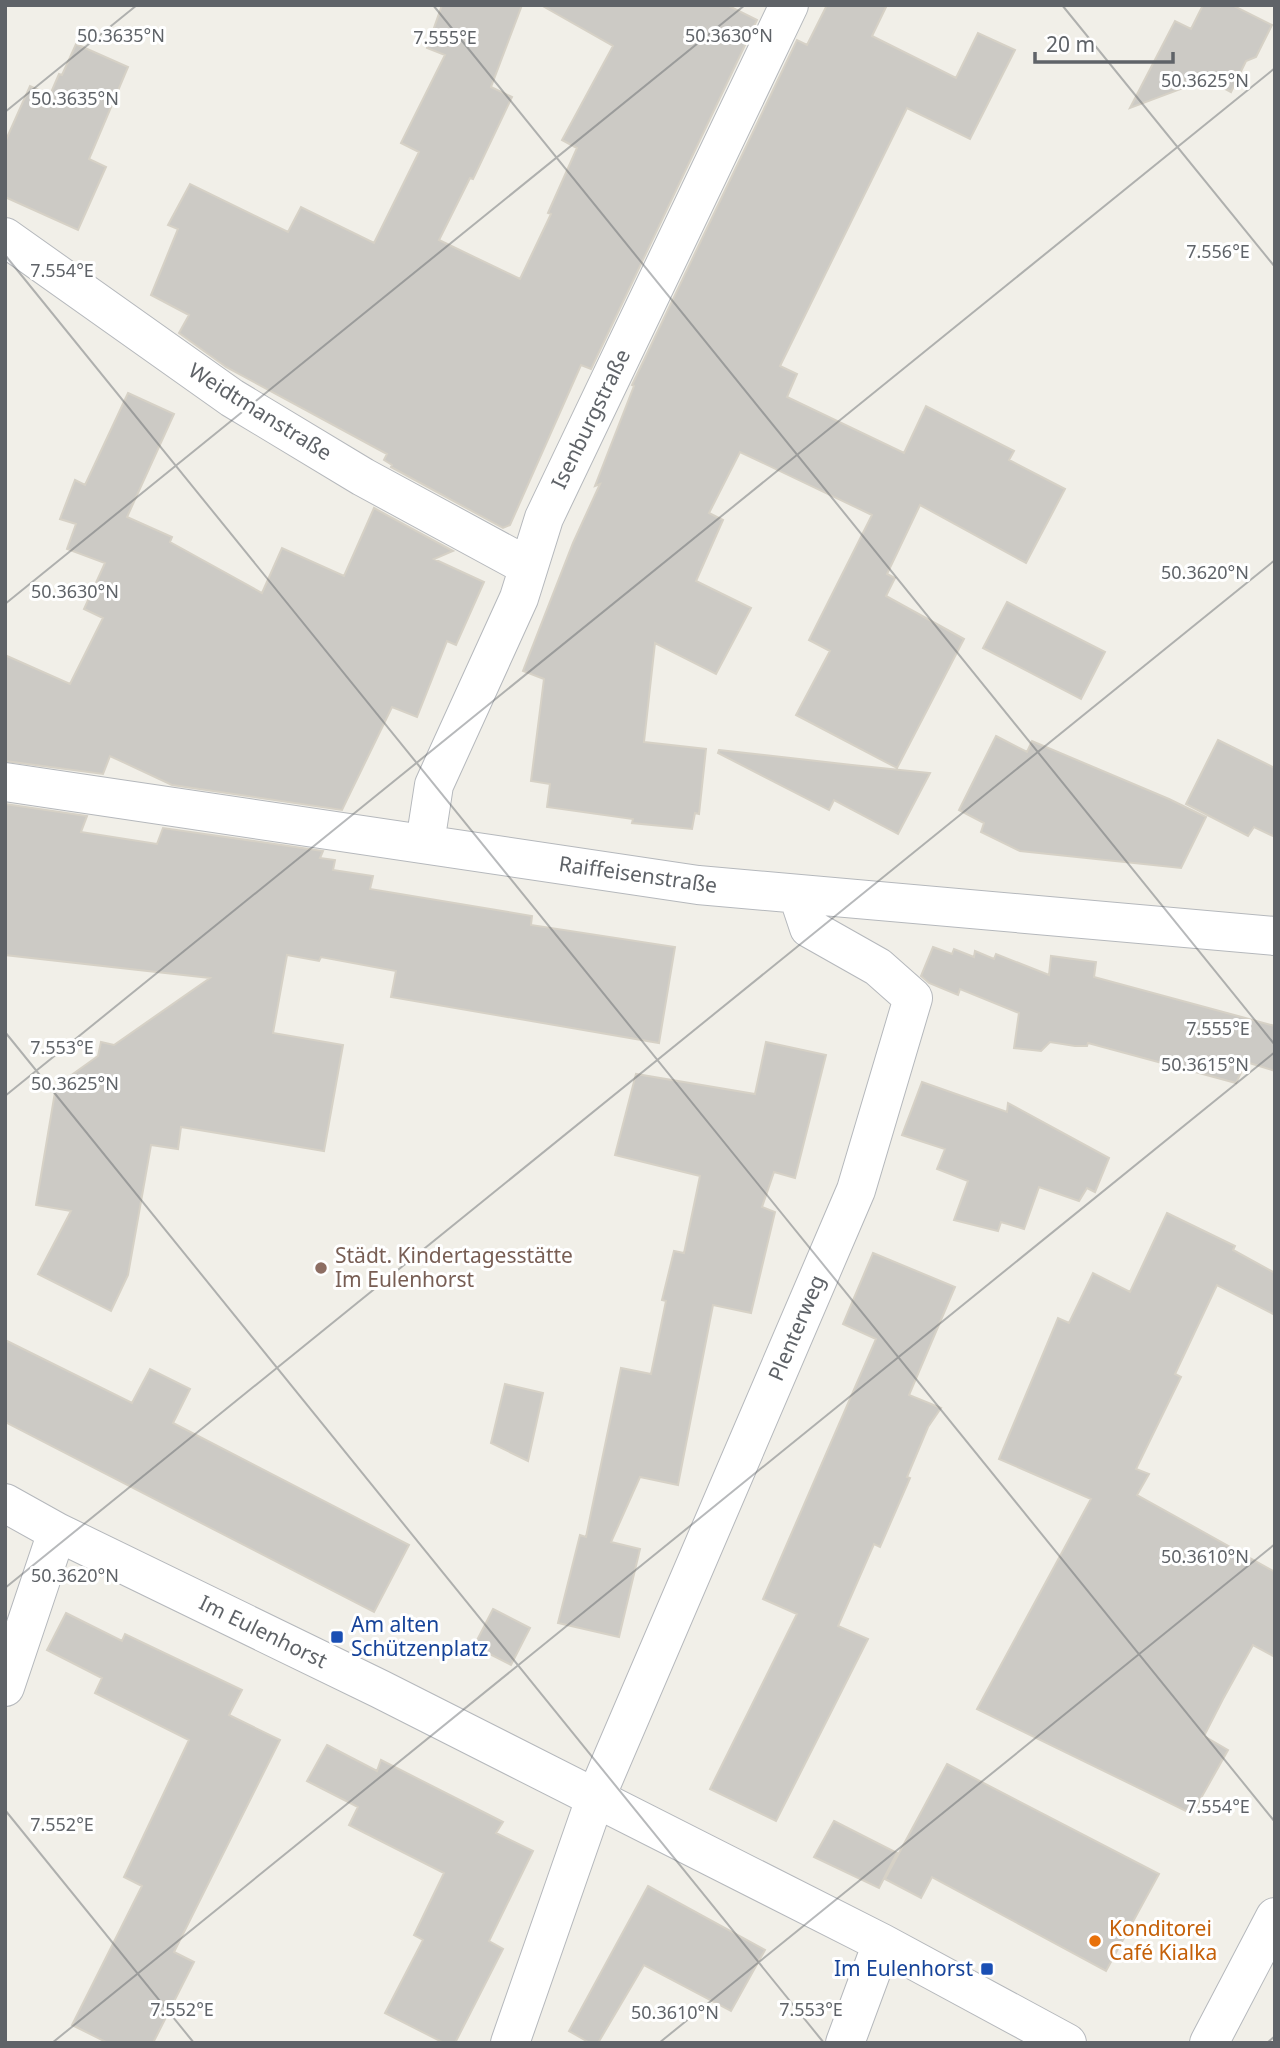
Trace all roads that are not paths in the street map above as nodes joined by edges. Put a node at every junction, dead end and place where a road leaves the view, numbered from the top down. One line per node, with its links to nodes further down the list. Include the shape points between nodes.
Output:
1 (789, 5): 3 (street, Isenburgstraße, via 544,518)
2 (5, 237): 3 (street, Weidtmanstraße, via 232,398 363,477)
3 (527, 566): 5 (street, Isenburgstraße, via 519,598 434,785)
4 (5, 782): 5 (street, Raiffeisenstraße)
5 (425, 843): 6 (street, Raiffeisenstraße)
6 (798, 895): 7 (street, Raiffeisenstraße); 11 (street, Plenterweg, via 809,928 878,967 914,998 856,1190)
7 (1275, 936)
8 (5, 1503): 9 (street, Im Eulenhorst)
9 (57, 1532): 10 (street); 11 (street, Im Eulenhorst)
10 (5, 1687)
11 (595, 1799): 13 (street, Im Eulenhorst); 14 (street)
12 (1275, 1917): 17 (street)
13 (882, 1943): 15 (street); 16 (street, Im Eulenhorst)
14 (510, 2043)
15 (845, 2043)
16 (1067, 2043)
17 (1209, 2043)

